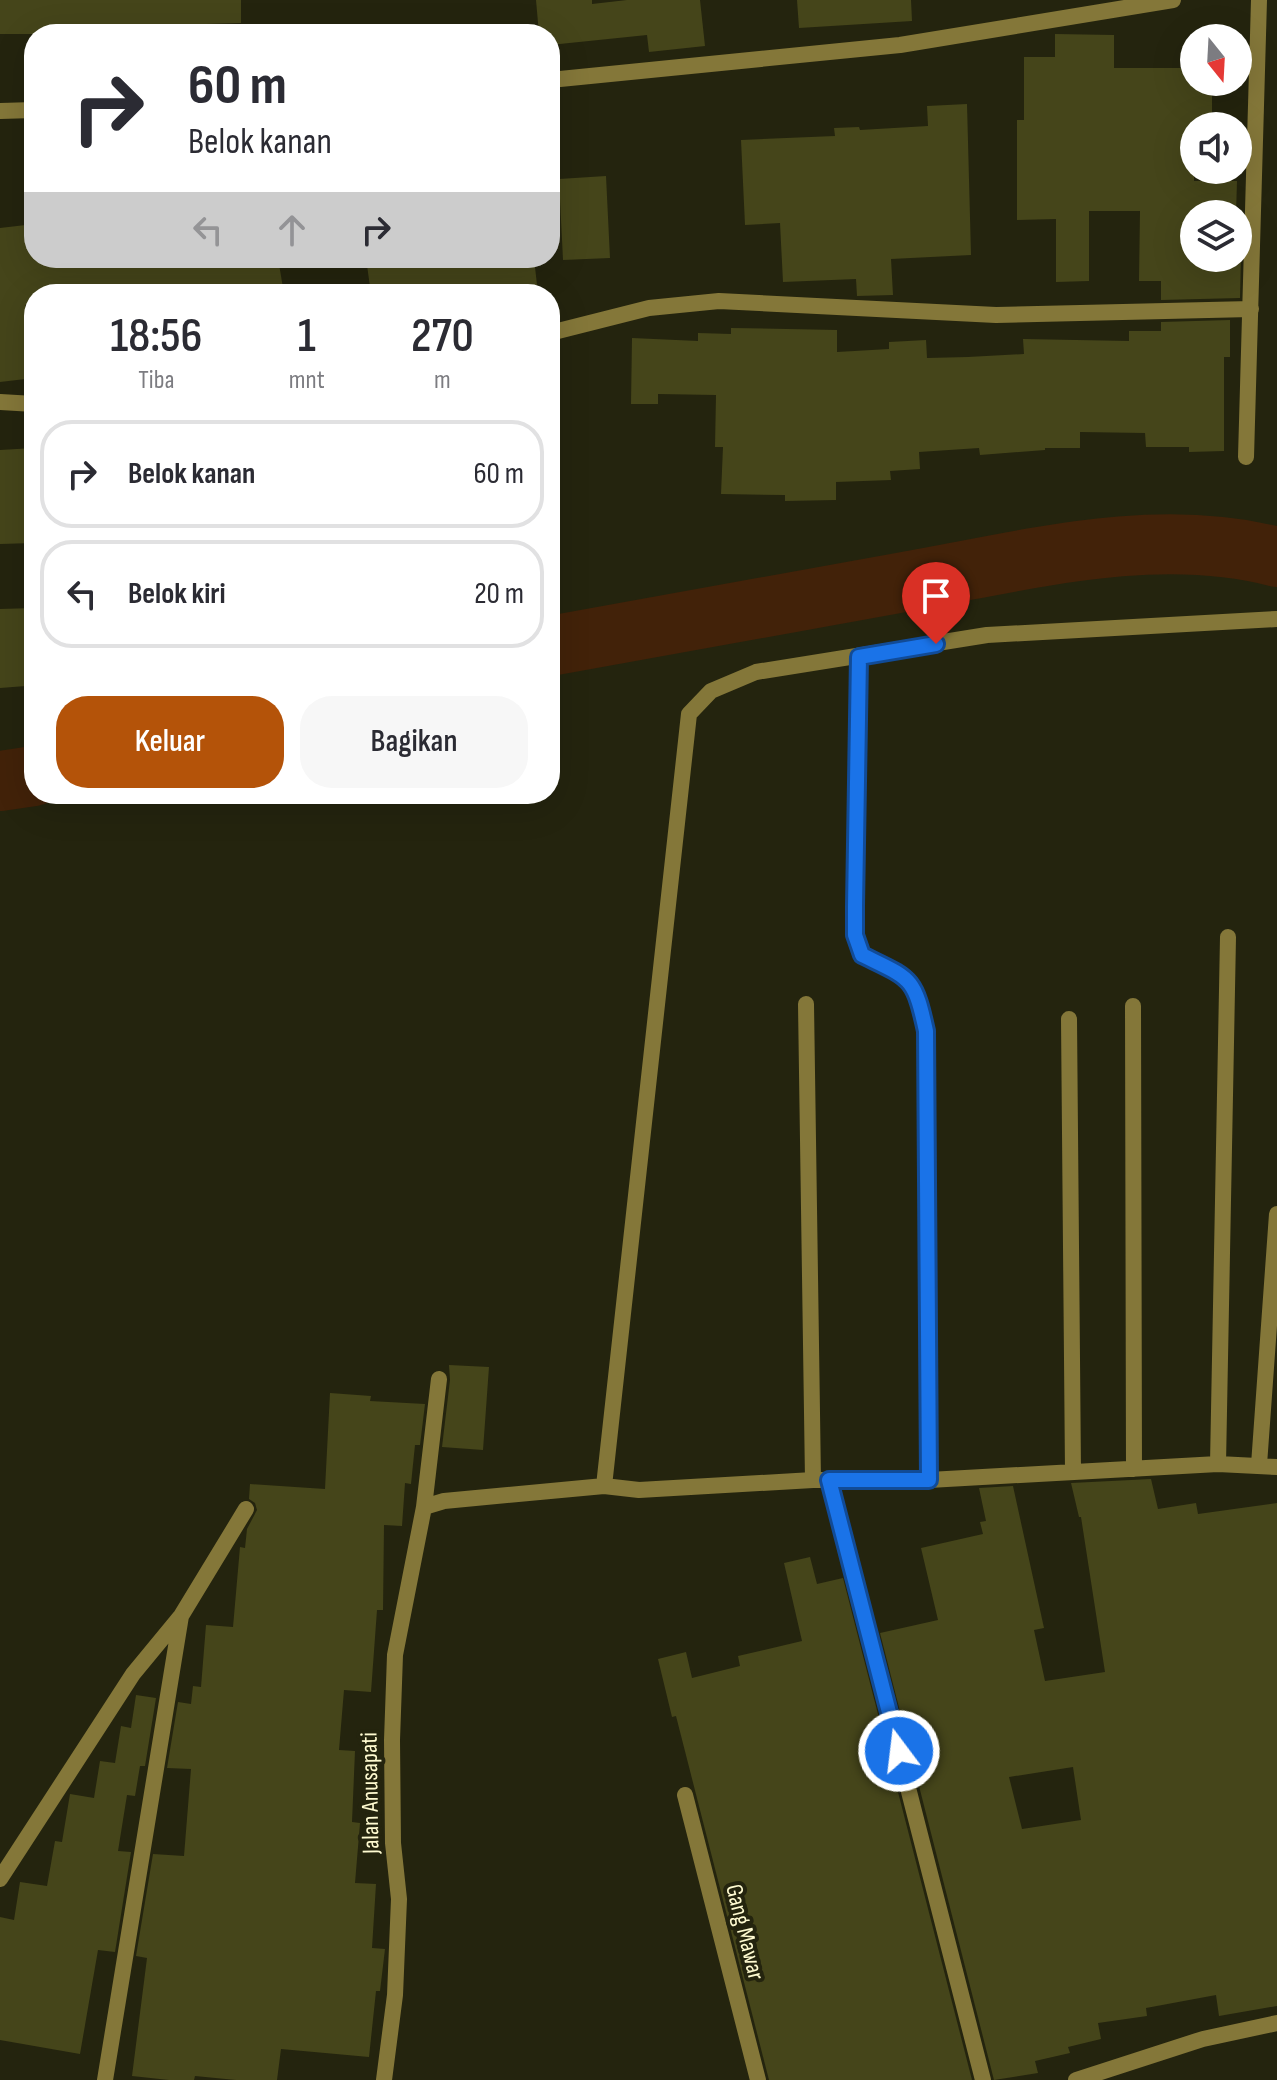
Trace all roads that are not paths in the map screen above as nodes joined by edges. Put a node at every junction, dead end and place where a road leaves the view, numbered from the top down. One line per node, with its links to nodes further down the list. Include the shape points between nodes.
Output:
1 (1173, 0): 3 (street, via 900,45)
2 (1259, 0): 6 (street)
3 (560, 79)
4 (24, 110): 5 (street)
5 (0, 111)
6 (1251, 309): 7 (street, via 996,315 719,301 649,308); 10 (street)
7 (560, 330)
8 (0, 402): 9 (street)
9 (24, 403)
10 (1246, 457)
11 (1277, 619): 12 (street, via 987,635)
12 (859, 657): 25 (street, via 855,935 862,955 904,976 915,990 926,1031); 26 (street, via 756,672 711,691 689,714)
13 (1228, 937): 19 (street)
14 (806, 1004): 24 (street)
15 (1133, 1006): 22 (street)
16 (1069, 1019): 23 (street)
17 (1277, 1214): 20 (street)
18 (439, 1379): 27 (street, Jalan Anusapati)
19 (1218, 1464): 20 (street); 22 (street)
20 (1259, 1465): 21 (street)
21 (1277, 1467)
22 (1134, 1469): 23 (street)
23 (1073, 1472): 25 (street)
24 (821, 1480): 25 (street); 26 (street, via 639,1490); 36 (street)
25 (929, 1480)
26 (604, 1486): 27 (street)
27 (424, 1507): 34 (street, Jalan Anusapati, via 395,1655 393,1843 399,1899)
28 (246, 1509): 29 (street)
29 (181, 1616): 31 (street, via 133,1674); 33 (street)
30 (685, 1795): 35 (street, Gang Mawar)
31 (0, 1879)
32 (1277, 2023): 37 (street, via 1203,2039)
33 (105, 2080)
34 (384, 2080)
35 (758, 2080)
36 (983, 2080)
37 (1076, 2080)

